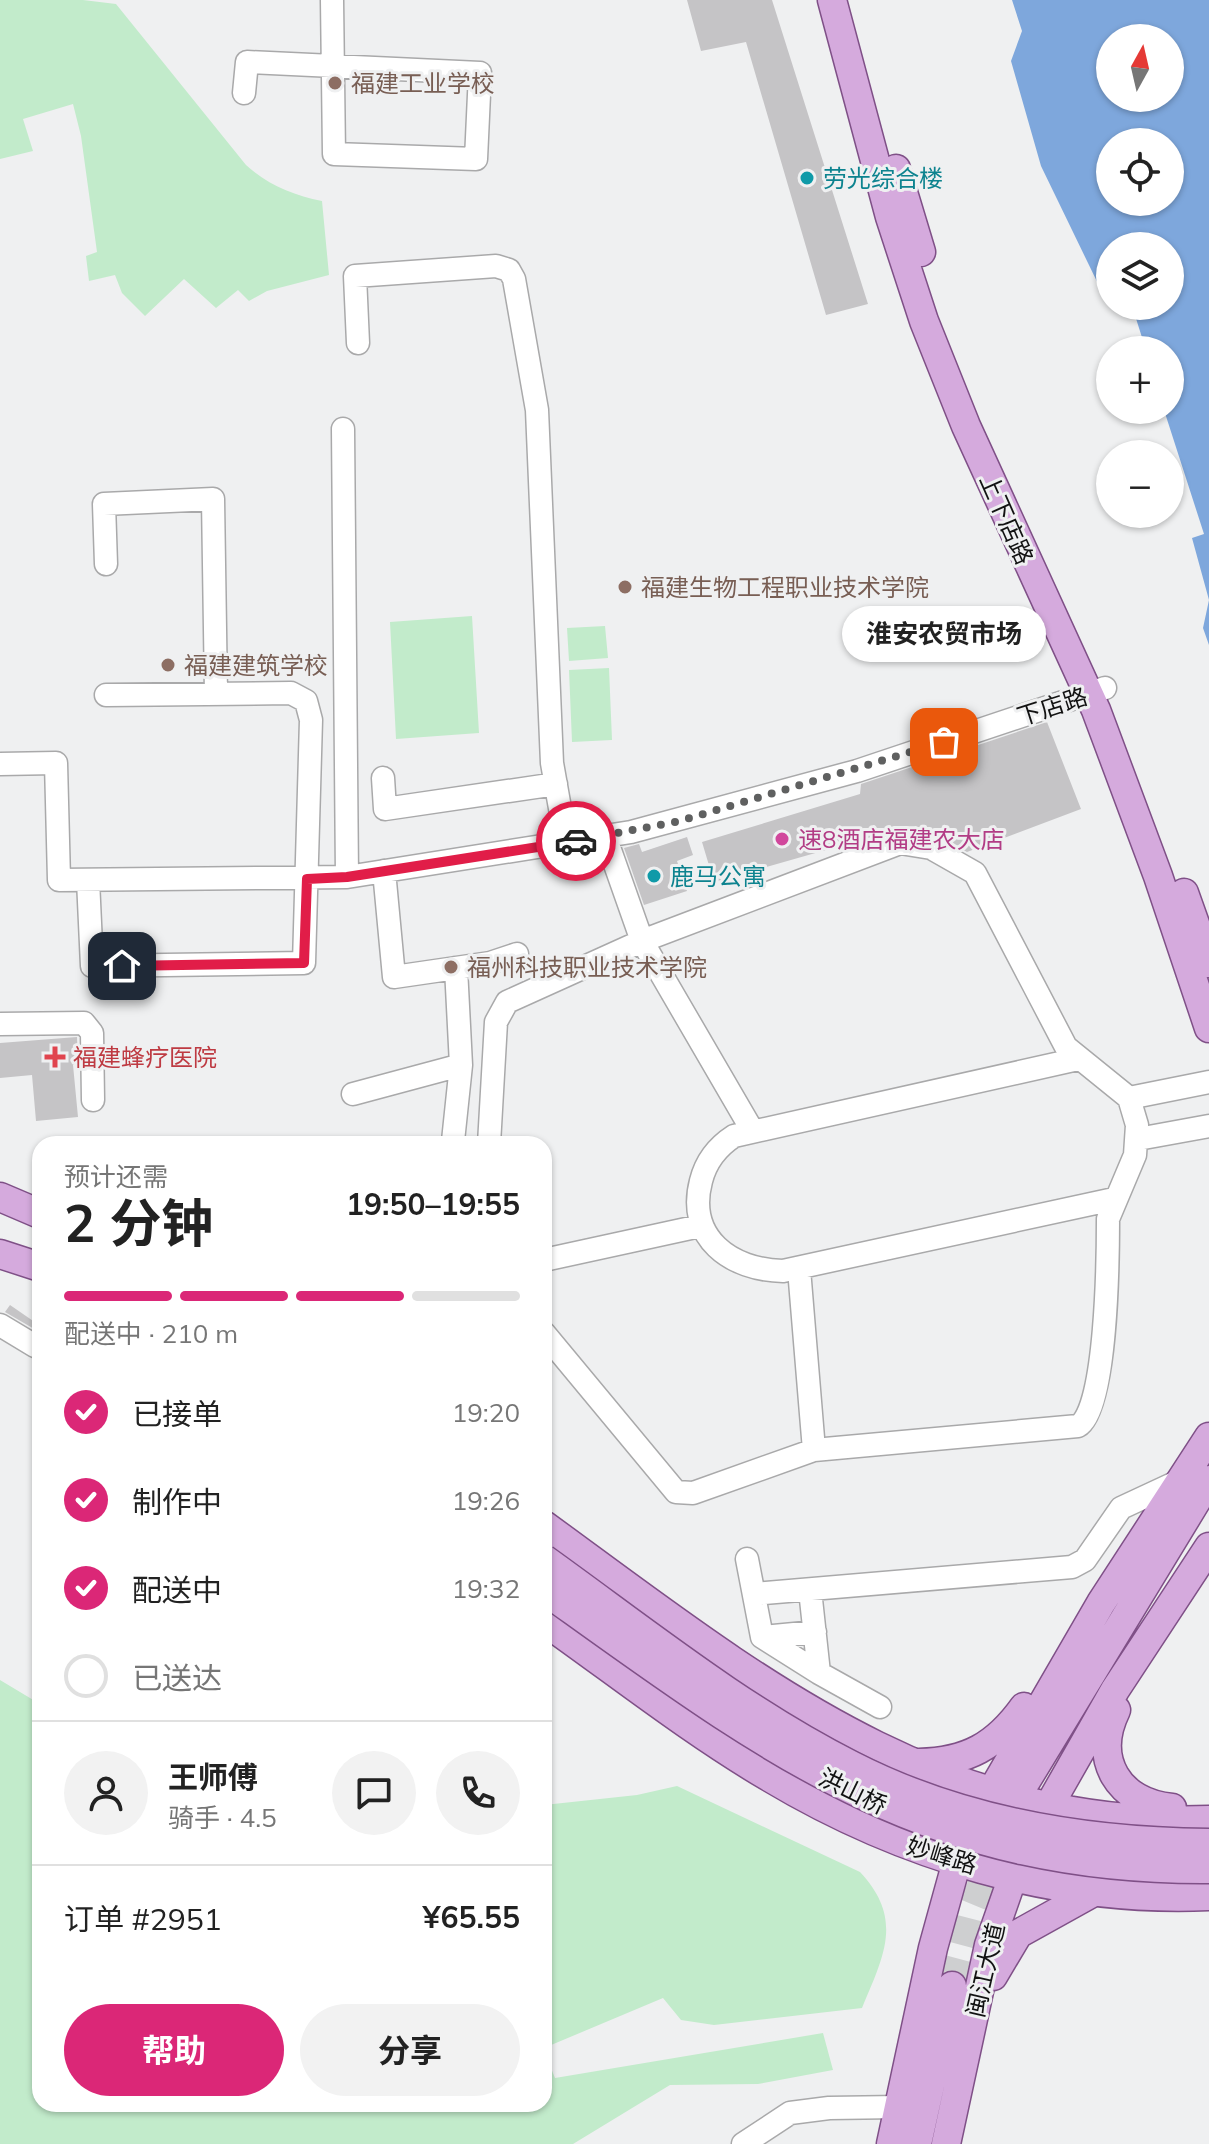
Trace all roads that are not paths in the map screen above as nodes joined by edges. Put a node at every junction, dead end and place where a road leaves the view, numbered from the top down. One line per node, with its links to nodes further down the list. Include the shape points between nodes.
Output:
1 (332, 0): 4 (street)
2 (832, 0): 9 (main road, 上下店路, via 890,217 924,321 966,426)
3 (850, 0): 9 (main road, 上下店路, via 945,328)
4 (333, 69): 4 (street, via 480,73 476,159 334,154); 5 (street, via 247,62)
5 (244, 93)
6 (358, 343): 14 (street, via 355,276 496,266 509,270 514,279 537,410)
7 (343, 429): 18 (street)
8 (106, 564): 10 (street, via 104,504 213,499)
9 (1097, 691): 15 (street, 下店路, via 857,771 680,821); 23 (main road, 上下店路); 26 (main road, 上下店路)
10 (216, 694): 11 (street); 19 (street, via 291,693 300,695 310,708)
11 (106, 695)
12 (0, 764): 20 (street, via 56,763 59,880)
13 (383, 778): 14 (street, via 385,809)
14 (556, 784): 16 (street)
15 (605, 836): 16 (street, 下店路); 21 (street)
16 (566, 842): 17 (street, 下店路)
17 (384, 871): 18 (street, 下店路); 24 (street, via 394,977)
18 (347, 877): 19 (street, 下店路)
19 (307, 879): 20 (street, 下店路); 20 (street, via 304,963 92,966)
20 (88, 880)
21 (642, 941): 27 (street, via 877,850 921,844 967,866 981,880 1066,1047); 34 (street); 36 (street, via 501,1008)
22 (517, 954): 24 (street)
23 (1209, 963)
24 (456, 968): 28 (street)
25 (0, 1024): 32 (street, via 84,1023 92,1033)
26 (1209, 1028)
27 (1078, 1059): 31 (street); 34 (street)
28 (461, 1065): 30 (street); 35 (street)
29 (1209, 1082): 31 (street)
30 (353, 1094)
31 (1129, 1098): 37 (street)
32 (93, 1100)
33 (1209, 1126): 37 (street)
34 (752, 1130): 41 (street, via 723,1143 712,1156 698,1191)
35 (454, 1136)
36 (489, 1136)
37 (1138, 1139): 39 (street, via 1133,1167)
38 (0, 1197): 40 (main road)
39 (1114, 1199): 45 (street); 50 (street, via 1108,1219 1103,1349 1084,1423)
40 (32, 1211)
41 (700, 1226): 43 (street); 45 (street, via 720,1253 735,1261 765,1270)
42 (0, 1254): 44 (main road)
43 (552, 1258)
44 (32, 1264)
45 (799, 1269): 50 (street)
46 (0, 1325): 48 (street)
47 (552, 1343): 50 (street, via 676,1492 693,1493)
48 (32, 1344)
49 (1209, 1437): 52 (main road)
50 (814, 1450)
51 (1209, 1480): 70 (main road)
52 (1179, 1481): 58 (street, via 1121,1508 1085,1560 1072,1567); 61 (main road)
53 (1209, 1500): 70 (main road, via 1091,1685)
54 (552, 1531): 68 (main road, via 774,1688 833,1726)
55 (1209, 1547): 65 (main road)
56 (747, 1559): 59 (street)
57 (552, 1565): 73 (main road, bridge, via 685,1661 853,1766 951,1806 1022,1825 1108,1838)
58 (810, 1590): 59 (street); 63 (street)
59 (754, 1594): 64 (street)
60 (552, 1596): 75 (main road, 洪山桥, bridge, via 740,1728 803,1767 895,1811 961,1836 1046,1856 1128,1867)
61 (1101, 1603): 68 (main road, via 992,1744 960,1759); 69 (main road)
62 (552, 1627): 74 (main road, 妙峰路, via 768,1777 874,1831)
63 (815, 1632): 64 (street); 66 (street)
64 (762, 1637): 66 (street)
65 (1145, 1650): 70 (main road); 71 (main road, via 1108,1727 1113,1773 1142,1802)
66 (819, 1673): 67 (street)
67 (880, 1707)
68 (912, 1763): 69 (main road)
69 (992, 1791): 70 (main road); 74 (main road)
70 (1036, 1791): 72 (main road, via 1138,1819); 76 (main road, 闽江大道)
71 (1209, 1808)
72 (1209, 1820)
73 (1209, 1843)
74 (957, 1861): 76 (main road, 妙峰路); 80 (main road)
75 (1209, 1869)
76 (1011, 1876): 77 (main road, 妙峰路); 79 (main road, 闽江大道, via 989,1945)
77 (1090, 1894): 78 (main road, 妙峰路); 79 (main road, via 1028,1926 1008,1945)
78 (1209, 1896)
79 (968, 2044): 85 (main road, 闽江大道)
80 (899, 2107): 81 (street, via 790,2113); 82 (main road)
81 (743, 2144)
82 (891, 2144)
83 (917, 2144): 84 (main road, via 957,1987)
84 (928, 2144)
85 (946, 2144)

